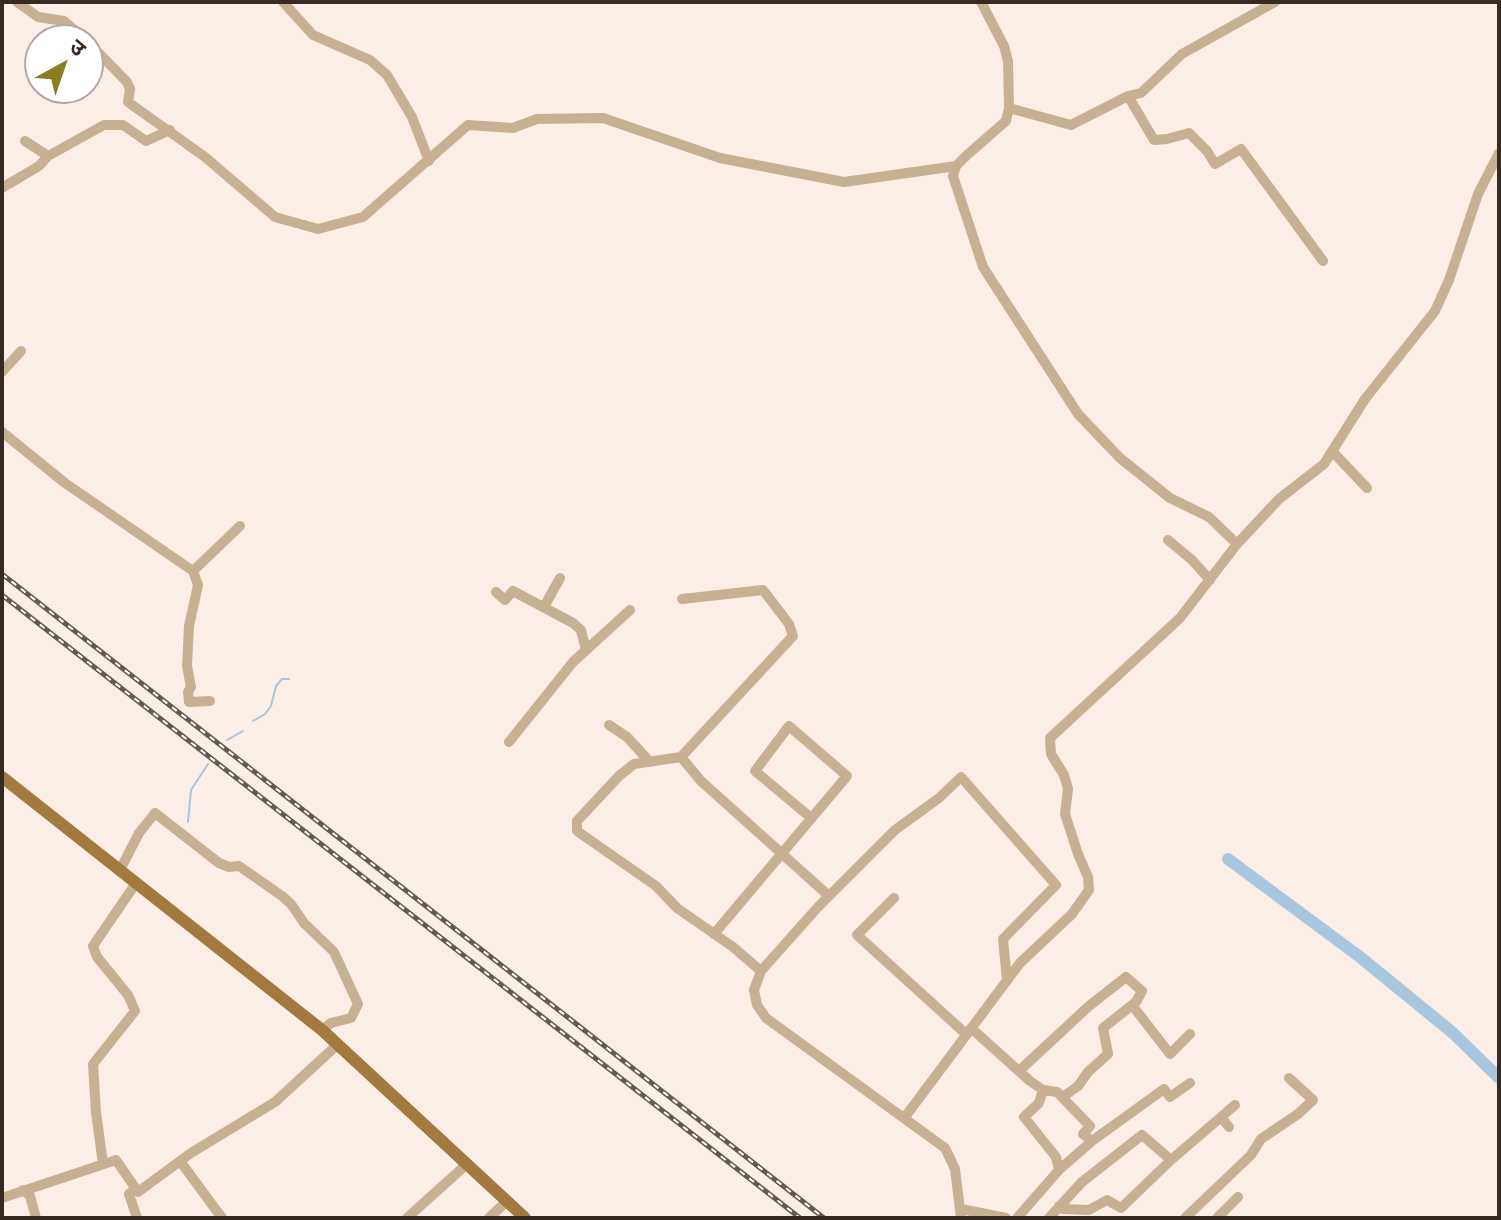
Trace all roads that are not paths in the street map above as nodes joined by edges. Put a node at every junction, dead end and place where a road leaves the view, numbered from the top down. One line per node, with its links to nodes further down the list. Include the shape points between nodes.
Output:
1 (17, 2): 5 (street, via 38,17)
2 (283, 2): 13 (street, via 313,35 370,60 387,75 412,117)
3 (981, 2): 8 (street, via 1008,61)
4 (1275, 2): 7 (street, via 1182,54 1141,93)
5 (67, 24)
6 (104, 58): 9 (street, via 127,82 128,102)
7 (1128, 96): 8 (street, via 1071,125); 16 (street, via 1154,140 1189,133 1215,164 1241,149)
8 (1009, 108): 14 (street, via 1006,121)
9 (170, 130): 12 (street, via 146,141 123,125 110,123); 13 (street, via 275,217 318,229 363,217)
10 (25, 141): 12 (street)
11 (1499, 153): 20 (street, via 1478,194 1435,311 1365,399)
12 (48, 156): 15 (street)
13 (429, 161): 14 (street, via 468,125 513,128 537,119 603,118 720,158 844,182)
14 (956, 166): 24 (street, via 953,176 983,267 1078,414 1120,458 1170,498 1209,517)
15 (2, 188)
16 (1323, 261)
17 (21, 351): 18 (street)
18 (2, 372)
19 (2, 432): 25 (street, via 65,483)
20 (1332, 451): 21 (street); 24 (street)
21 (1367, 488)
22 (240, 526): 25 (street)
23 (1168, 540): 27 (street)
24 (1237, 544): 27 (street)
25 (193, 571): 33 (street, via 198,585 189,626)
26 (560, 578): 30 (street)
27 (1210, 580): 47 (street, via 1180,618 1050,738 1051,754 1068,789 1065,814 1089,890)
28 (496, 592): 30 (street, via 505,600 513,591)
29 (682, 599): 36 (street, via 763,590 793,636)
30 (544, 607): 32 (street, via 581,630)
31 (630, 610): 32 (street)
32 (586, 650): 35 (street)
33 (191, 687)
34 (609, 725): 37 (street)
35 (509, 742)
36 (681, 757): 37 (street); 40 (street)
37 (650, 762): 45 (street, via 634,764 619,776 577,821 577,831)
38 (2, 777): 41 (main road)
39 (810, 817): 39 (street, via 755,771 789,726 847,776); 40 (street)
40 (781, 853): 43 (street); 45 (street)
41 (120, 870): 42 (main road); 49 (street, via 155,813 219,863 239,866 282,896 334,952 358,1004 351,1018)
42 (136, 883): 49 (main road); 65 (street, via 93,946 135,1011 93,1064)
43 (829, 896): 46 (street); 47 (street, via 895,830 961,777 1056,885 1003,939)
44 (894, 898): 50 (street, via 857,935)
45 (714, 934): 46 (street)
46 (761, 971): 59 (street, via 754,990 766,1018)
47 (1007, 980): 50 (street)
48 (1132, 1005): 51 (street, via 1170,1054); 53 (street, via 1142,991 1126,977); 57 (street, via 1103,1028 1108,1054)
49 (322, 1030): 52 (main road)
50 (969, 1031): 53 (street); 59 (street)
51 (1190, 1034)
52 (337, 1045): 64 (street, via 275,1102); 66 (main road)
53 (1019, 1071): 56 (street)
54 (1289, 1078): 84 (street, via 1313,1100 1261,1139)
55 (1190, 1083): 62 (street, via 1170,1097 1164,1089)
56 (1043, 1090): 62 (street, via 1057,1092 1090,1126 1083,1134); 67 (street, via 1039,1103 1024,1117 1056,1157)
57 (1064, 1096)
58 (1235, 1105): 60 (street)
59 (905, 1117): 74 (street, via 945,1148 955,1169)
60 (1221, 1117): 61 (street); 63 (street)
61 (1229, 1127)
62 (1092, 1141): 67 (street)
63 (1171, 1160): 73 (street, via 1121,1208 1107,1200 1089,1210); 73 (street, via 1142,1135)
64 (180, 1161): 68 (street, via 138,1192); 77 (street)
65 (103, 1164): 68 (street, via 116,1160); 69 (street)
66 (467, 1164): 72 (main road); 78 (street)
67 (1059, 1170): 82 (street)
68 (135, 1189): 76 (street, via 129,1194)
69 (23, 1190): 71 (street); 75 (street)
70 (1238, 1197): 85 (street)
71 (2, 1198)
72 (507, 1201): 79 (street); 80 (main road)
73 (1059, 1206): 83 (street)
74 (961, 1213): 81 (street)
75 (36, 1218)
76 (137, 1218)
77 (222, 1218)
78 (407, 1218)
79 (489, 1218)
80 (525, 1218)
81 (1006, 1218)
82 (1017, 1218)
83 (1049, 1218)
84 (1185, 1218)
85 (1217, 1218)

